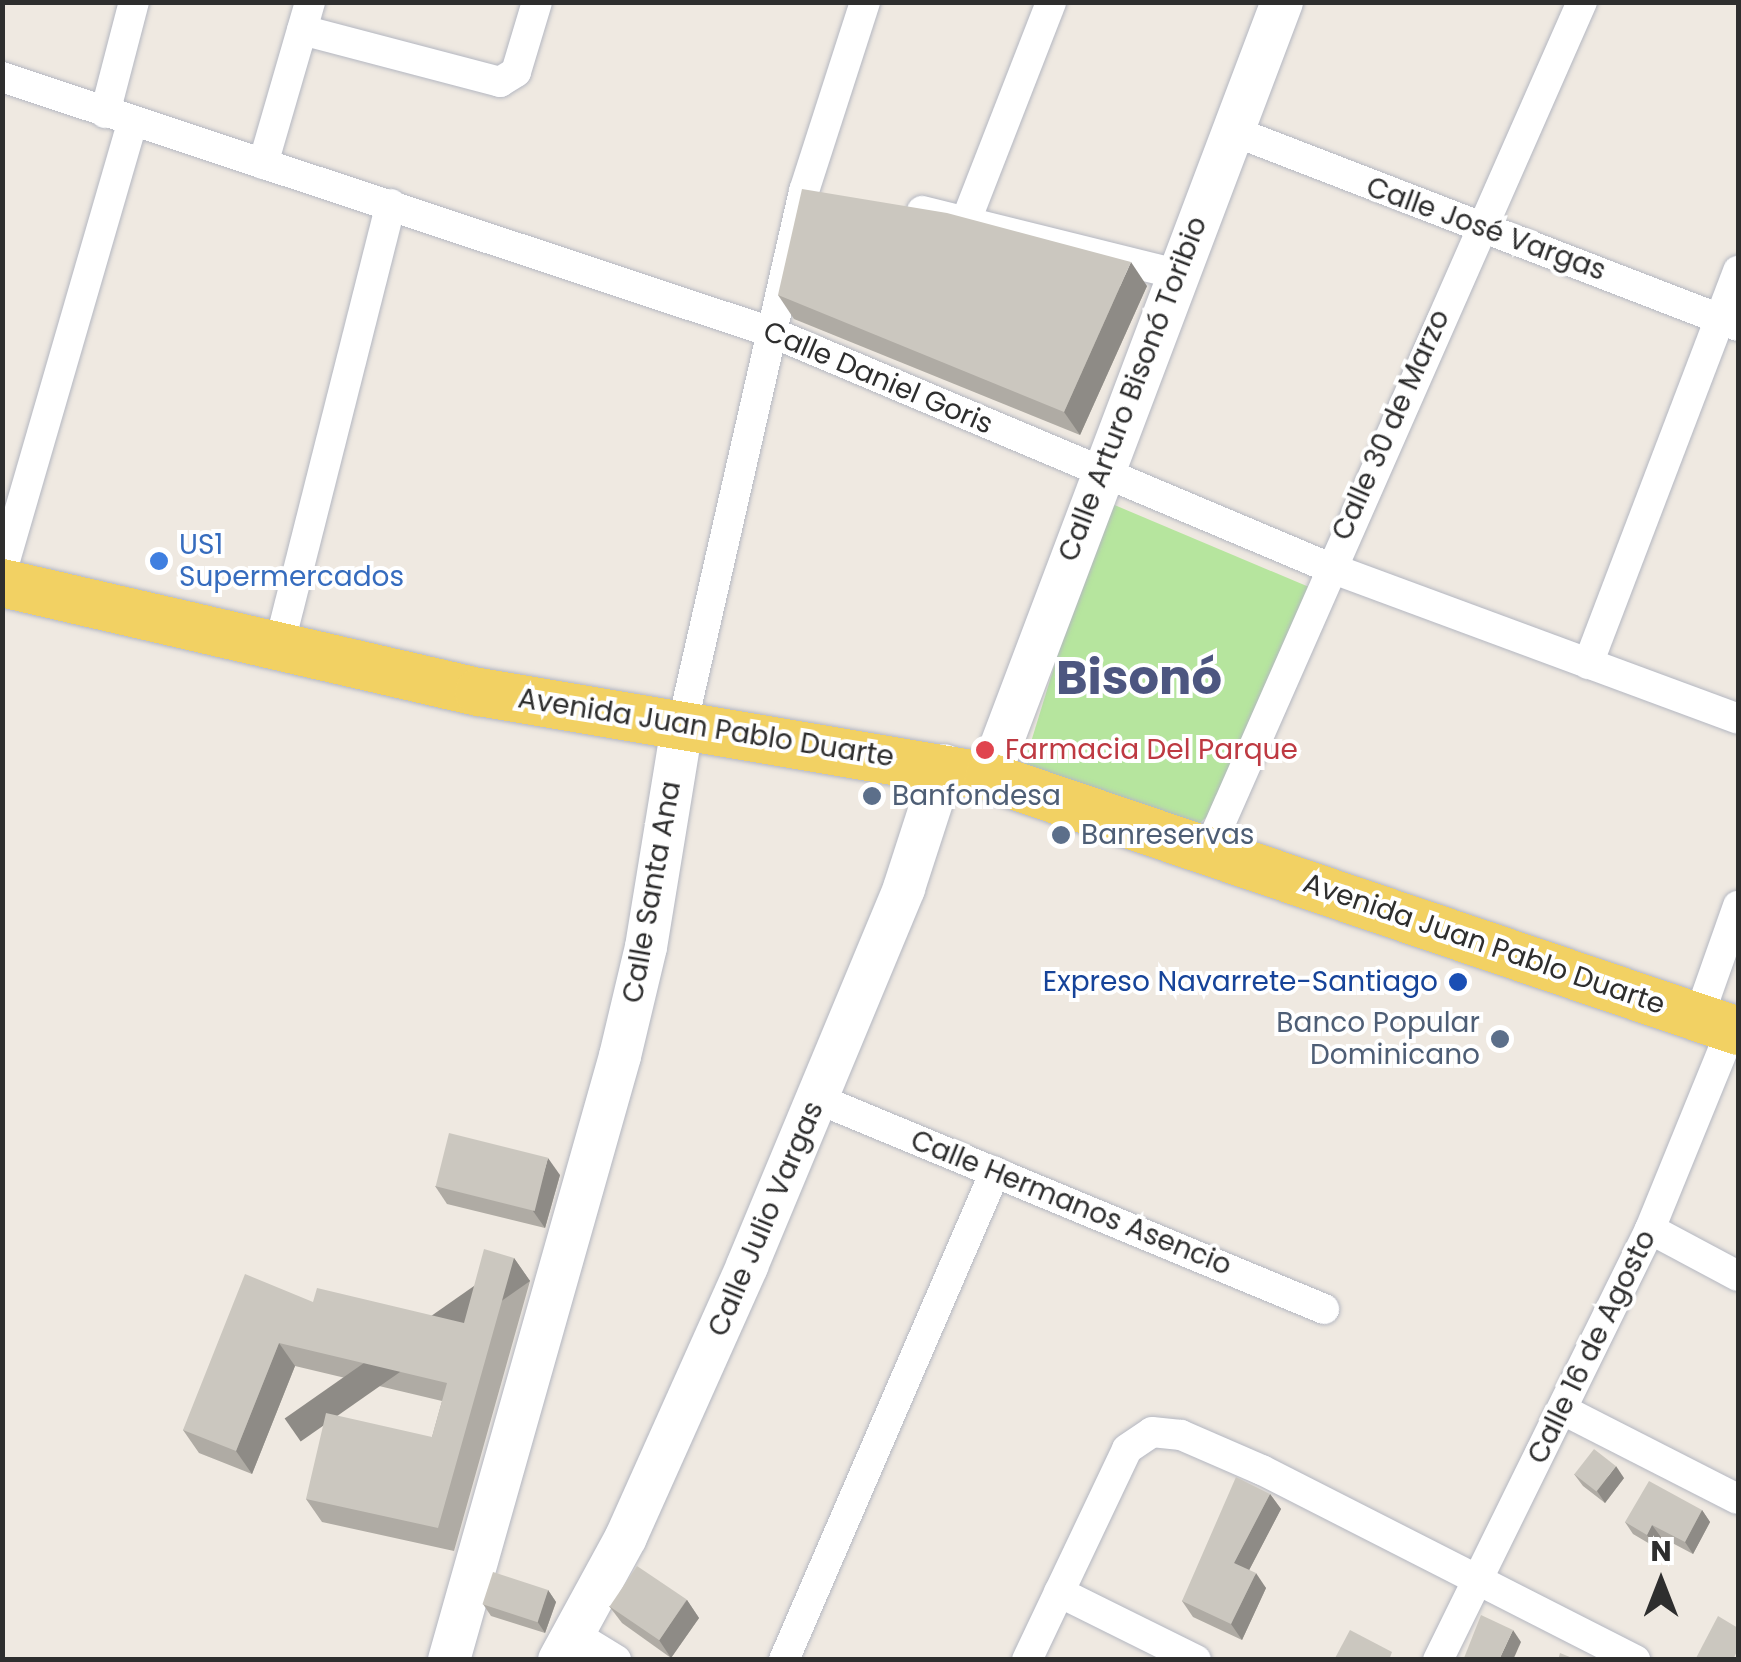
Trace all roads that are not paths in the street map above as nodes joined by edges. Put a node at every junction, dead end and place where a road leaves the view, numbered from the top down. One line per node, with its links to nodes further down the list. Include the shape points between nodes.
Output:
1 (134, 2): 9 (street)
2 (537, 2): 7 (street, via 516,72 500,82)
3 (864, 2): 12 (street, Calle Santa Ana)
4 (1051, 2): 16 (street)
5 (1282, 2): 10 (main road, Calle Arturo Bisonó Toribio)
6 (1582, 2): 17 (street, Calle 30 de Marzo)
7 (306, 16): 11 (street)
8 (2, 77): 9 (street, Calle Daniel Goris)
9 (119, 118): 11 (street, Calle Daniel Goris); 24 (street)
10 (1233, 132): 17 (street, Calle José Vargas); 19 (main road, Calle Arturo Bisonó Toribio)
11 (263, 164): 14 (street, Calle Daniel Goris)
12 (804, 192): 13 (street); 21 (street, Calle Santa Ana)
13 (840, 198)
14 (391, 204): 21 (street, Calle Daniel Goris); 26 (street)
15 (895, 206): 16 (street)
16 (967, 218): 19 (street)
17 (1481, 224): 20 (street, Calle José Vargas); 23 (street, Calle 30 de Marzo)
18 (1738, 271): 20 (street)
19 (1176, 274): 22 (main road, Calle Arturo Bisonó Toribio)
20 (1728, 322): 27 (street)
21 (772, 332): 22 (street, Calle Daniel Goris); 29 (street, Calle Santa Ana)
22 (1100, 471): 23 (street, Calle Daniel Goris); 30 (main road, Calle Arturo Bisonó Toribio)
23 (1328, 567): 27 (street, Calle Daniel Goris); 31 (street, Calle 30 de Marzo)
24 (2, 570)
25 (2, 583): 26 (main road, Avenida Juan Pablo Duarte)
26 (278, 650): 29 (main road, Avenida Juan Pablo Duarte)
27 (1588, 664): 28 (street, Calle Daniel Goris)
28 (1738, 720)
29 (682, 726): 30 (main road, Avenida Juan Pablo Duarte); 44 (main road, Calle Santa Ana, via 646,947 620,1056)
30 (967, 771): 31 (main road, Avenida Juan Pablo Duarte); 34 (main road, Calle Julio Vargas, via 904,888)
31 (1208, 851): 33 (main road, Avenida Juan Pablo Duarte)
32 (1738, 906): 33 (street, Calle 16 de Agosto)
33 (1723, 1025): 36 (street, Calle 16 de Agosto)
34 (818, 1099): 35 (street, Calle Hermanos Asencio); 43 (main road, Calle Julio Vargas)
35 (994, 1172): 38 (street, Calle Hermanos Asencio); 46 (street)
36 (1650, 1230): 37 (street); 39 (street, Calle 16 de Agosto)
37 (1738, 1276)
38 (1324, 1309)
39 (1564, 1410): 40 (street); 41 (street, Calle 16 de Agosto)
40 (1738, 1499)
41 (1476, 1583): 42 (street, via 1262,1470 1181,1435 1152,1432 1127,1450); 49 (street, Calle 16 de Agosto); 50 (street)
42 (1060, 1592): 47 (street); 48 (street)
43 (568, 1648): 45 (street)
44 (448, 1660)
45 (616, 1660)
46 (784, 1660)
47 (1028, 1660)
48 (1196, 1660)
49 (1438, 1660)
50 (1635, 1660)

